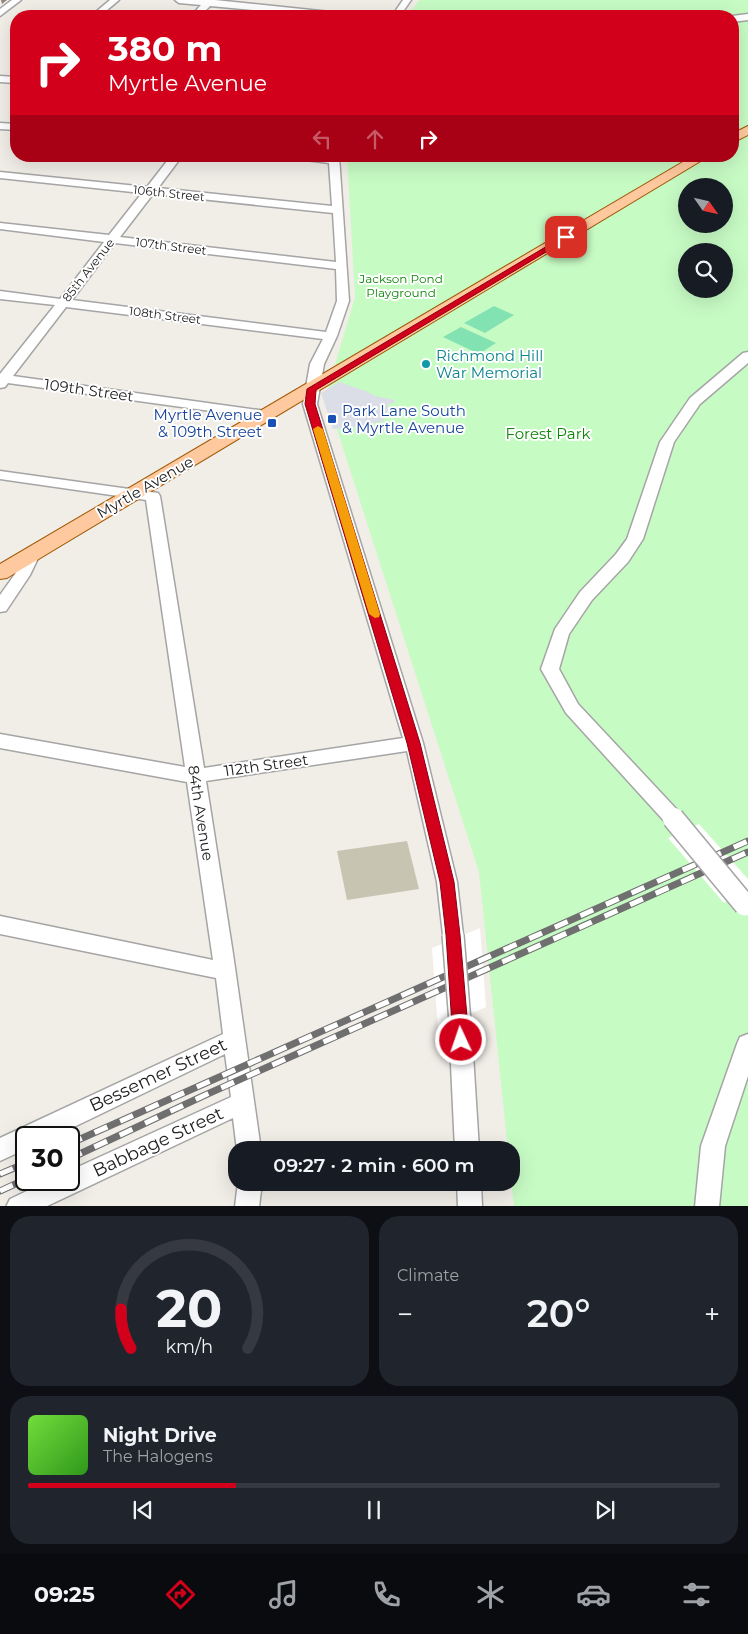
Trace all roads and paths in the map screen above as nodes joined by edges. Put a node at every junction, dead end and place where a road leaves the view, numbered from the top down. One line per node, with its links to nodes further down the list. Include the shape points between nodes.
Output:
1 (17, 0): 8 (street)
2 (115, 0): 5 (street)
3 (179, 0): 4 (street)
4 (210, 1): 6 (street); 7 (street)
5 (102, 10)
6 (201, 10)
7 (270, 10)
8 (0, 13)
9 (172, 162): 13 (street, 85th Avenue)
10 (334, 162): 14 (street)
11 (693, 162): 23 (main road, Myrtle Avenue)
12 (0, 175): 13 (street, 106th Street)
13 (149, 191): 14 (street, 106th Street); 16 (street, 85th Avenue)
14 (337, 210): 17 (street)
15 (0, 226): 16 (street, 107th Street)
16 (112, 239): 17 (street, 107th Street); 19 (street, 85th Avenue)
17 (342, 266): 20 (street, via 343,301)
18 (0, 295): 19 (street, 108th Street)
19 (62, 302): 20 (street, 108th Street); 22 (street, 85th Avenue)
20 (331, 336): 23 (street, via 317,364)
21 (748, 356): 33 (street, bridge, via 695,402 667,442 635,539 622,558 586,596 561,633 550,669 572,708 673,818)
22 (1, 380): 24 (street, 109th Street)
23 (311, 389): 24 (main road, Myrtle Avenue); 31 (street, via 310,404)
24 (268, 415): 26 (main road, Myrtle Avenue)
25 (0, 475): 26 (street)
26 (133, 494): 27 (main road, Myrtle Avenue); 32 (street, 84th Avenue, via 153,496)
27 (32, 554): 28 (main road, Myrtle Avenue); 29 (street)
28 (0, 573)
29 (0, 608)
30 (0, 742): 32 (street, 112th Street)
31 (414, 743): 32 (street, 112th Street); 40 (street, bridge, via 447,882)
32 (195, 776): 35 (street, 84th Avenue)
33 (746, 908)
34 (0, 925): 35 (street)
35 (225, 971): 36 (street, 84th Avenue)
36 (234, 1039): 38 (street, 84th Avenue); 41 (street, Bessemer Street)
37 (748, 1044): 47 (street, via 713,1146)
38 (244, 1102): 39 (street, 84th Avenue); 44 (street, Babbage Street)
39 (248, 1141)
40 (467, 1141)
41 (0, 1150)
42 (249, 1191): 45 (street)
43 (469, 1191): 46 (street)
44 (18, 1206)
45 (247, 1206)
46 (470, 1206)
47 (707, 1206)

